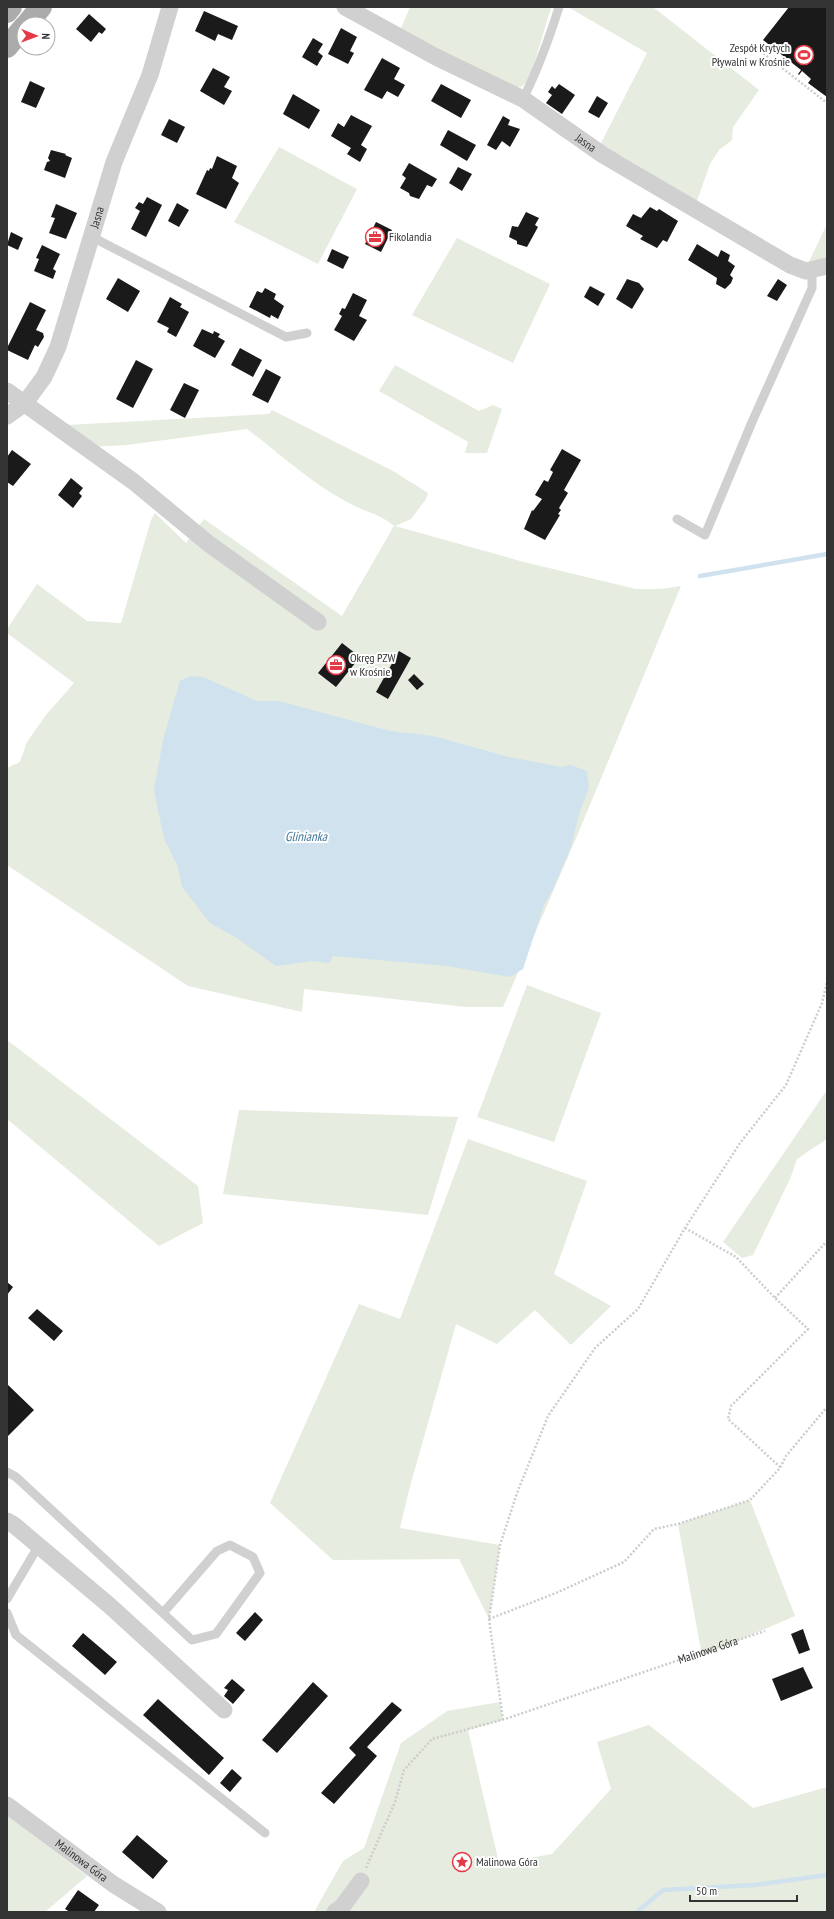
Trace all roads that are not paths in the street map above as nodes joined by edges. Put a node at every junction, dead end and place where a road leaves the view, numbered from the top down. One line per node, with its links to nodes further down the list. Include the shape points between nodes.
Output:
1 (11, 7): 6 (main road)
2 (41, 7): 7 (main road)
3 (170, 7): 11 (street, Jasna, via 150,75 114,162)
4 (345, 7): 10 (street, Jasna, via 436,57)
5 (559, 7): 10 (lane)
6 (7, 12)
7 (34, 16)
8 (16, 36): 9 (main road)
9 (7, 47)
10 (523, 99): 12 (street, Jasna, via 604,155 762,249 806,271)
11 (92, 237): 13 (lane, via 286,337); 15 (street, Jasna, via 58,347 44,377)
12 (819, 268): 17 (lane, via 705,535)
13 (307, 333)
14 (7, 391): 15 (street)
15 (25, 403): 16 (street, Jasna); 18 (street, via 134,482 209,544)
16 (7, 416)
17 (677, 519)
18 (318, 622)
19 (7, 1472): 24 (lane, via 16,1476)
20 (7, 1521): 21 (street)
21 (39, 1545): 22 (lane); 25 (street)
22 (7, 1599)
23 (7, 1613): 27 (lane, via 16,1635)
24 (163, 1613): 24 (lane, via 217,1551 230,1545 253,1557 260,1573 216,1634 192,1640)
25 (224, 1710)
26 (7, 1805): 29 (street, Malinowa Góra, via 113,1884)
27 (265, 1833)
28 (360, 1881): 30 (street, via 342,1907)
29 (158, 1912)
30 (335, 1912)

